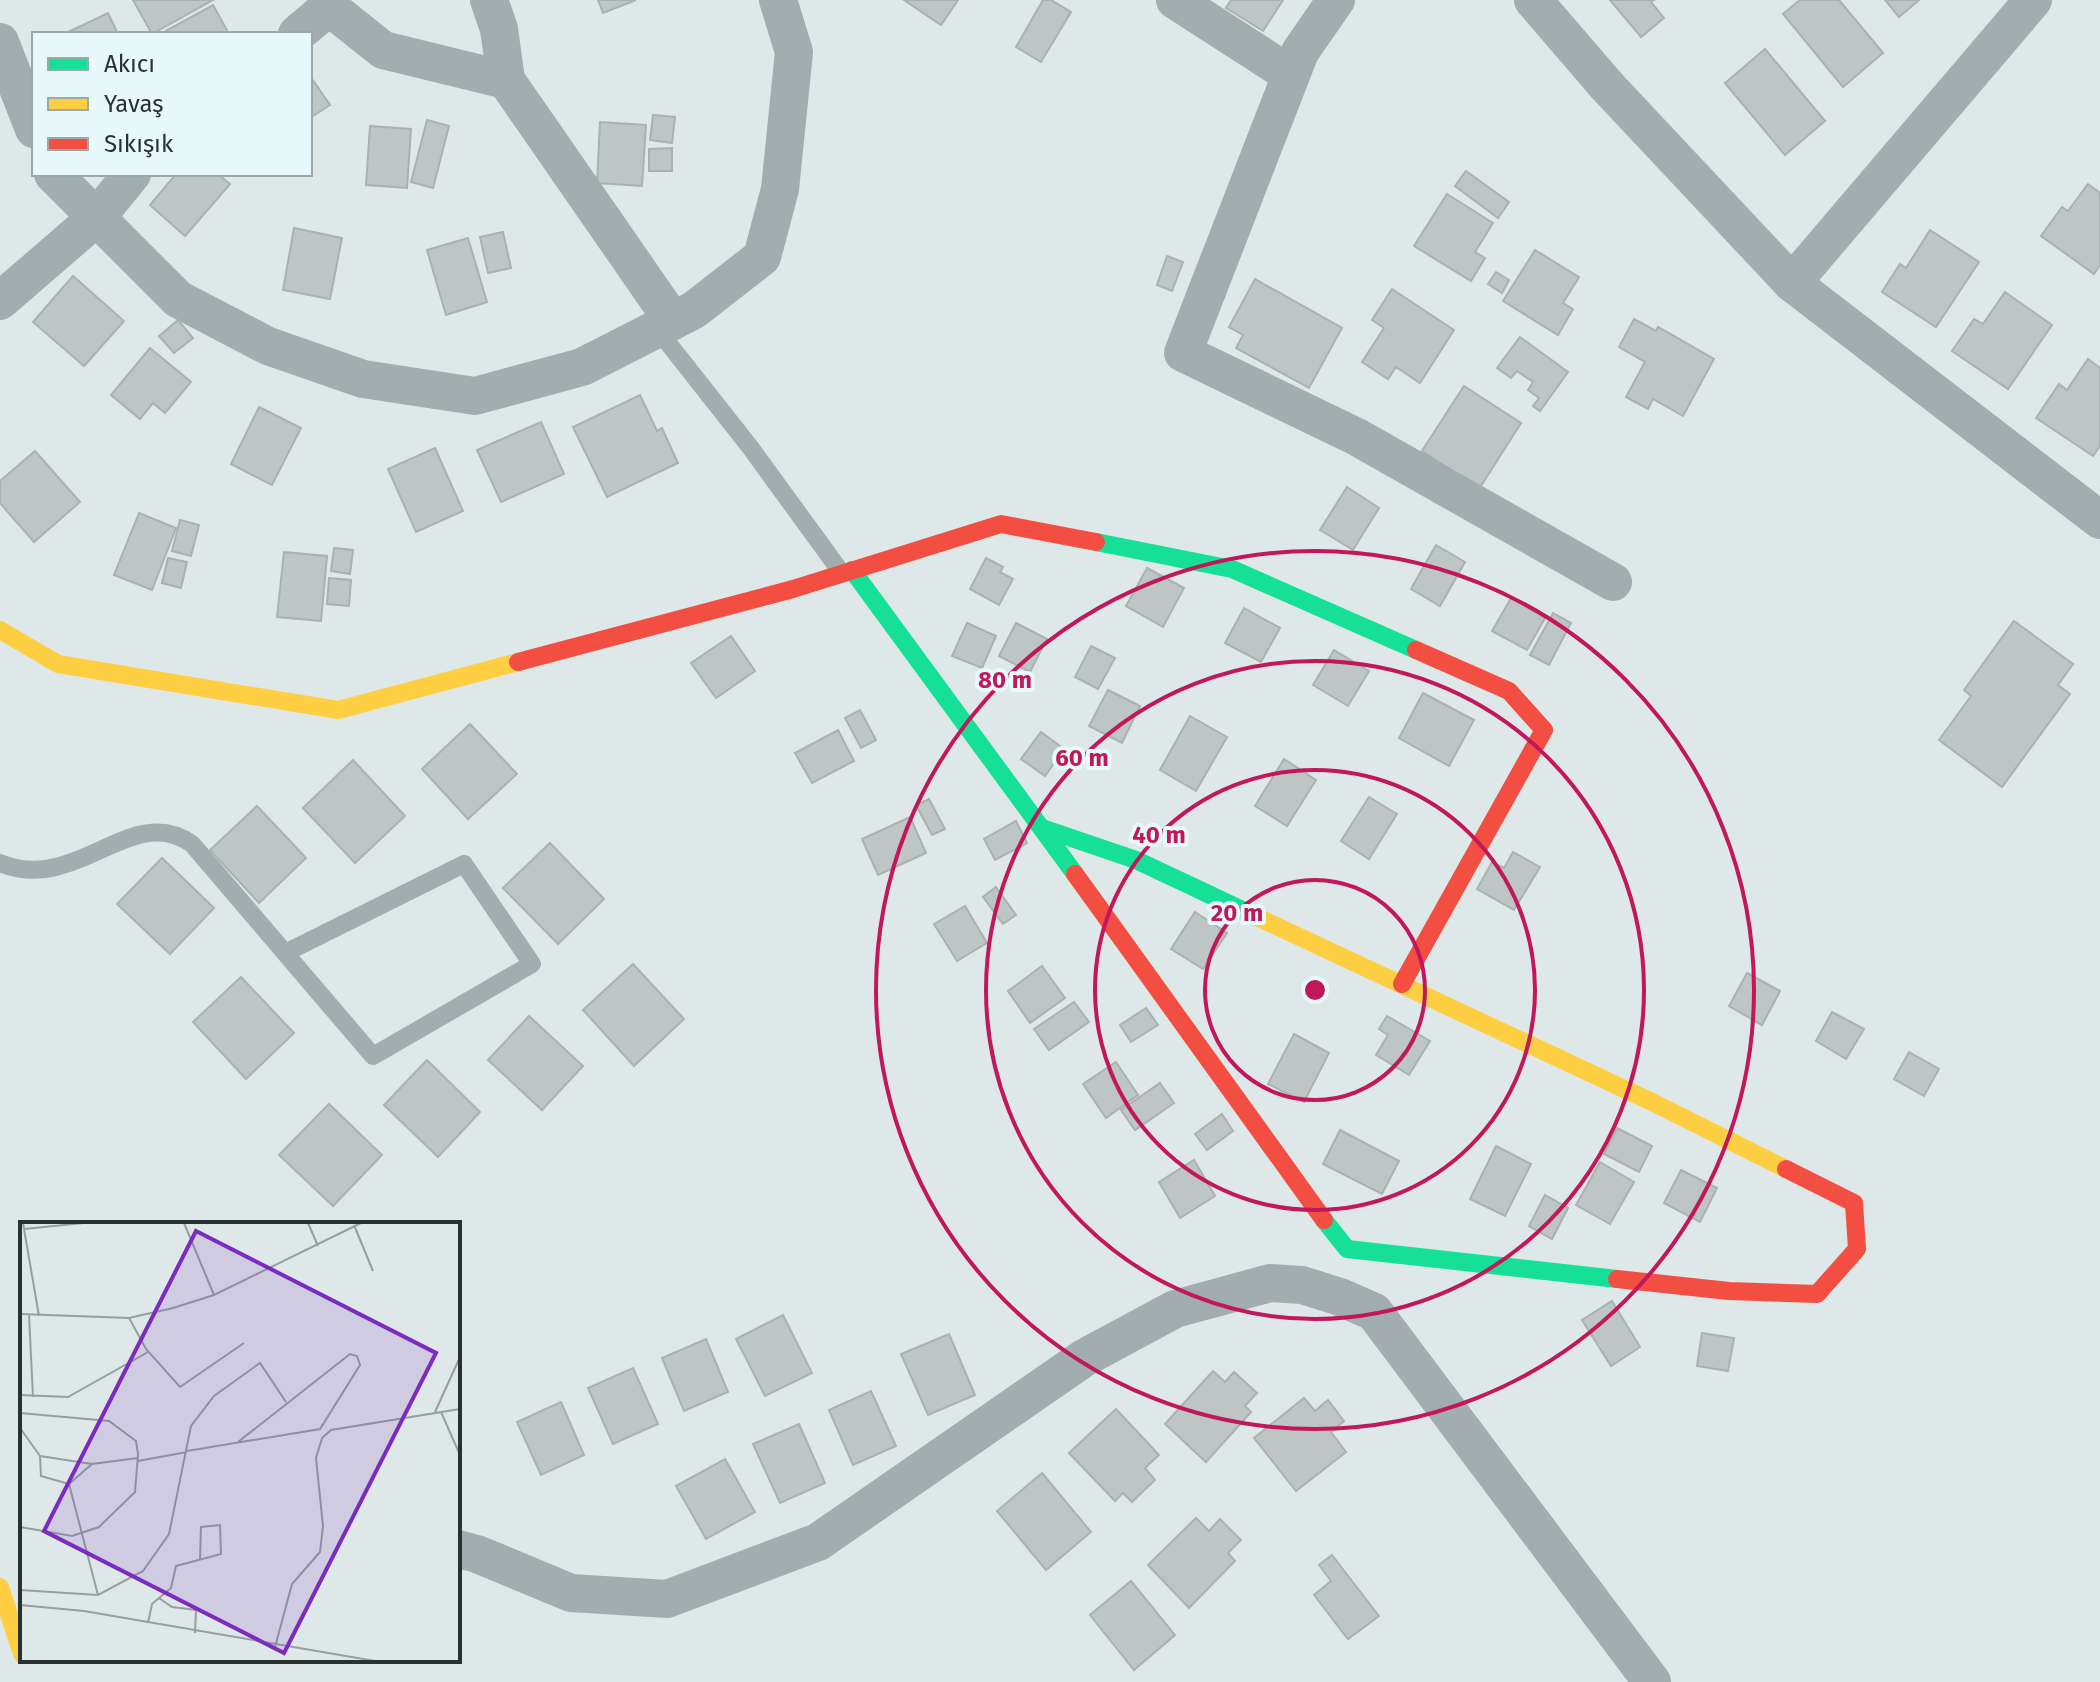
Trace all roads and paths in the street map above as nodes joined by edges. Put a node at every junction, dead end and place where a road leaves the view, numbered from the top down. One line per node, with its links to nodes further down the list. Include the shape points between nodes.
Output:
1 (489, 0): 11 (street)
2 (778, 0): 18 (street, via 794,52 780,189 762,257 694,310)
3 (1175, 0): 10 (street)
4 (1336, 0): 10 (street, via 1300,52)
5 (1533, 0): 16 (street)
6 (2033, 0): 16 (street)
7 (328, 4): 8 (street); 11 (street, via 383,50)
8 (299, 32)
9 (0, 42): 12 (street)
10 (1291, 75): 21 (street, via 1183,353 1357,437)
11 (506, 80): 18 (street)
12 (32, 124)
13 (55, 176): 15 (street)
14 (130, 176): 15 (street)
15 (97, 217): 17 (street); 18 (street, via 178,299 268,346 363,379 475,396 582,367)
16 (1792, 283): 19 (street)
17 (0, 301)
18 (665, 325): 20 (lane)
19 (2100, 520)
20 (847, 572): 22 (street, via 338,710 58,664); 23 (street); 26 (street, via 1001,524 1232,569 1509,691 1544,730)
21 (1613, 582)
22 (0, 630)
23 (1042, 828): 26 (street, via 1136,860); 26 (street, via 1347,1249 1729,1291 1817,1294 1857,1249 1854,1203)
24 (0, 863): 25 (lane, via 43,870 144,832 180,835)
25 (285, 953): 25 (lane, via 373,1056 532,964 464,864)
26 (1402, 984)
27 (460, 1550): 30 (street, via 571,1593 667,1599 818,1542 1084,1358 1175,1309 1270,1283 1302,1285 1374,1312)
28 (10, 1606): 29 (street)
29 (20, 1643)
30 (1652, 1682)

